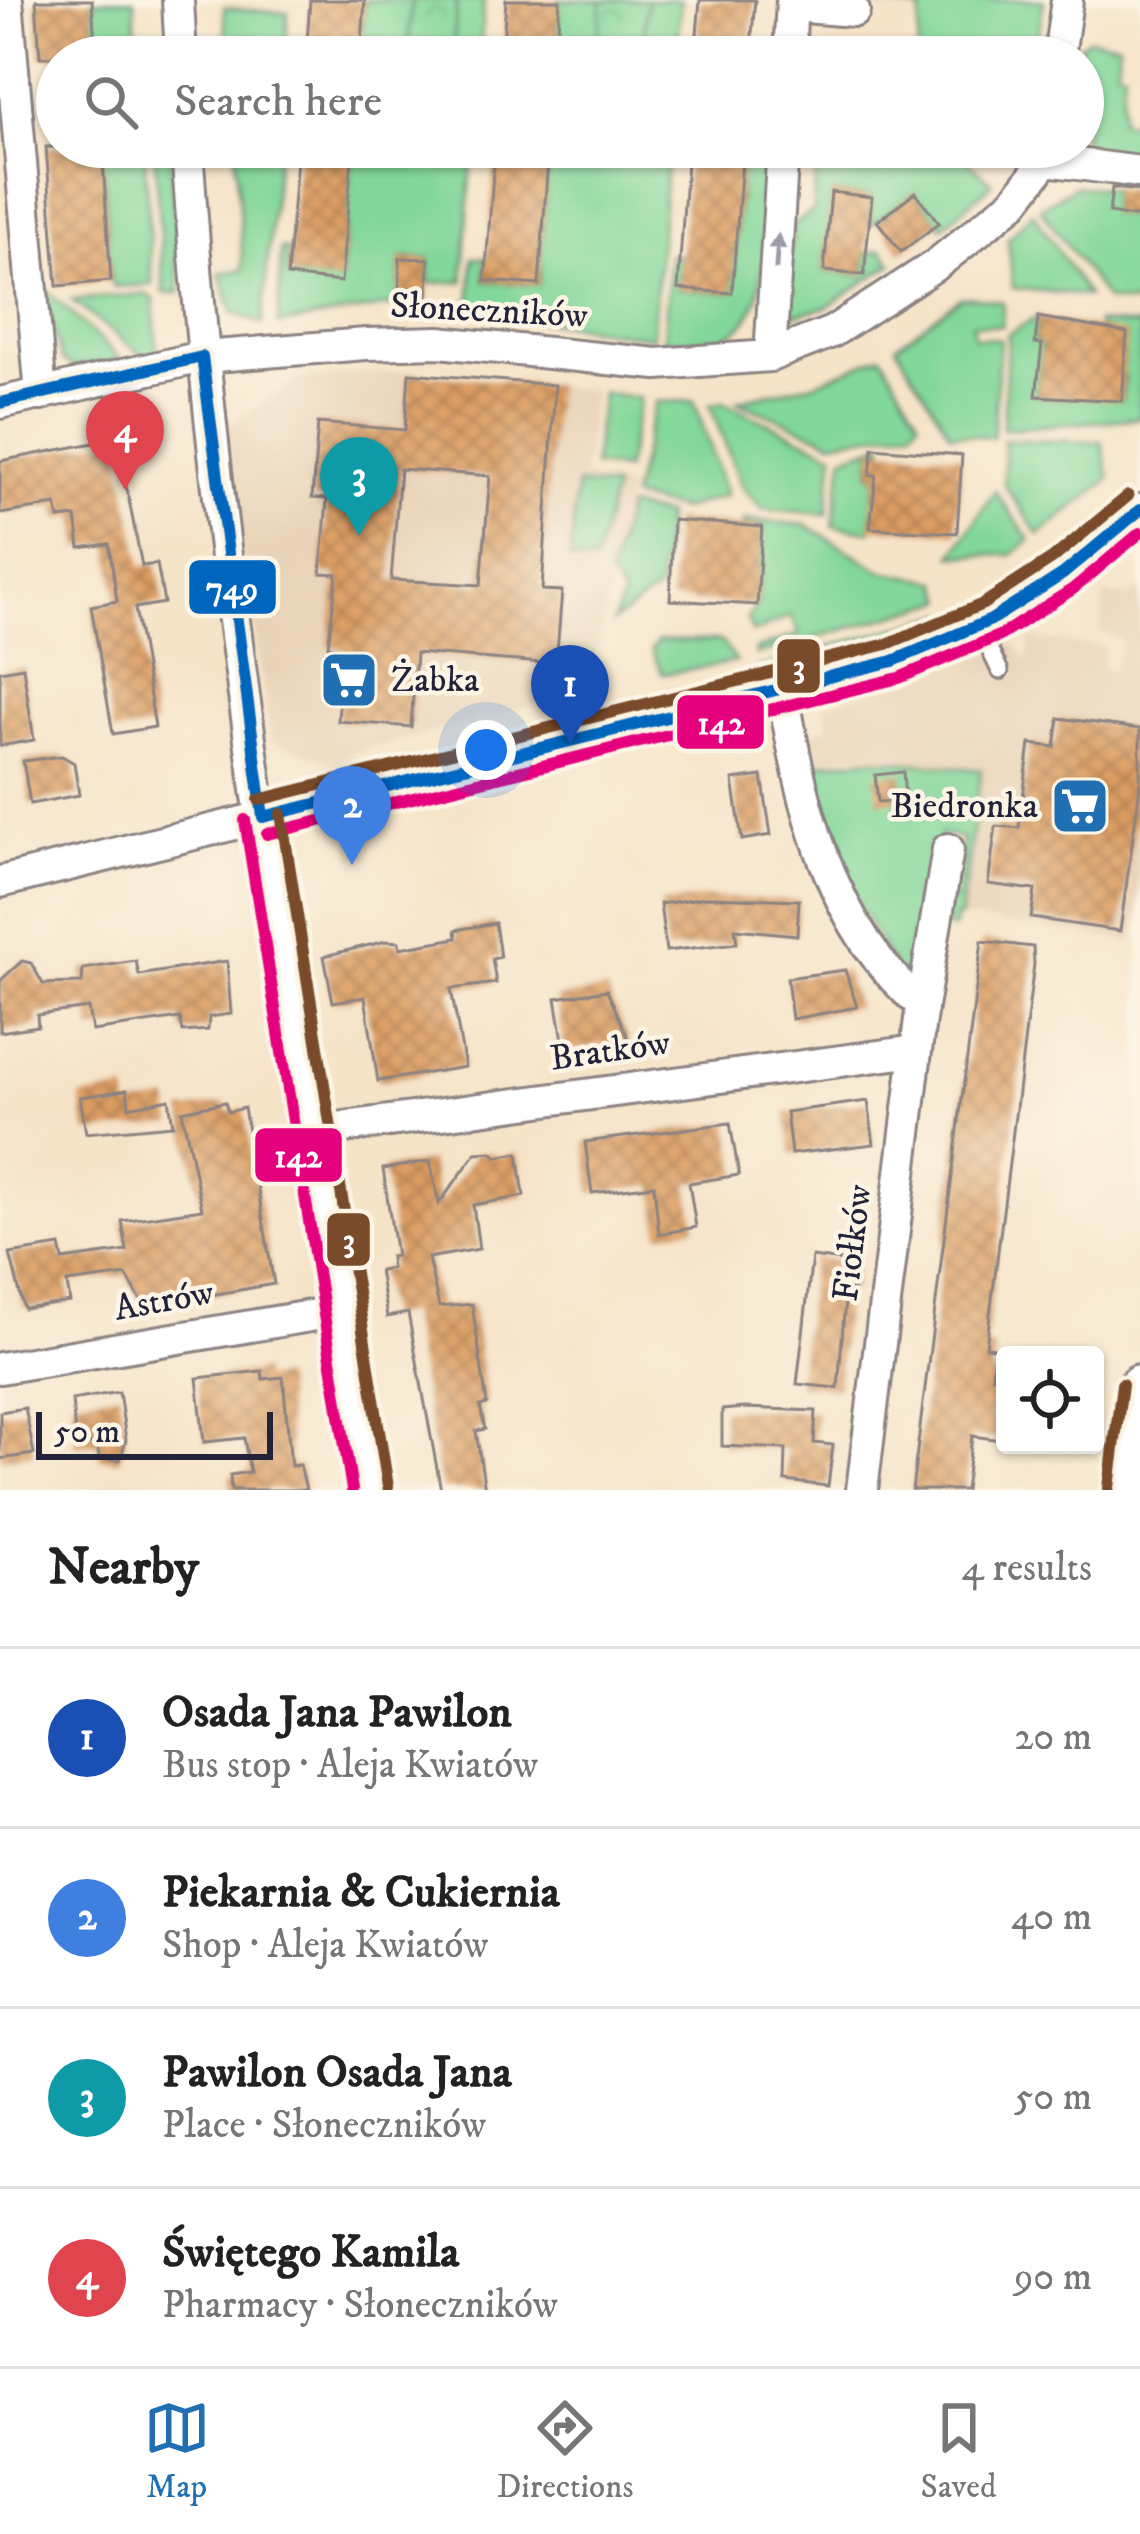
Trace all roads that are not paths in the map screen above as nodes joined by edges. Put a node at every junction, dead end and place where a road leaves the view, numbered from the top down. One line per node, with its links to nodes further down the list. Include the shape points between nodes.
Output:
1 (7, 0): 16 (street)
2 (178, 0): 6 (street)
3 (1066, 0): 8 (street)
4 (792, 3): 5 (street); 7 (street)
5 (854, 11)
6 (180, 36)
7 (790, 36)
8 (1062, 36)
9 (1104, 165): 13 (street, Słoneczników)
10 (188, 168): 15 (street)
11 (782, 168): 14 (street, one-way to 11)
12 (1037, 168): 14 (street, Słoneczników, via 1014,202 892,296)
13 (1140, 172)
14 (770, 356): 15 (street, Słoneczników, via 657,364 440,342)
15 (202, 357): 16 (street, Słoneczników); 22 (street)
16 (41, 395): 17 (street, Słoneczników)
17 (0, 404)
18 (1140, 510): 19 (street, via 1063,574)
19 (978, 626): 20 (lane); 21 (street, via 893,662)
20 (1000, 670)
21 (783, 690): 22 (street); 25 (street, via 821,855 861,933)
22 (263, 817): 24 (street); 27 (street)
23 (948, 849): 25 (street, Fiołków)
24 (0, 883)
25 (922, 1005): 26 (street, Fiołków)
26 (916, 1051): 27 (street, Bratków); 32 (street, Fiołków)
27 (314, 1131): 28 (street)
28 (340, 1311): 29 (street, Astrów); 31 (street)
29 (0, 1368)
30 (1140, 1386): 33 (street)
31 (370, 1490)
32 (862, 1490)
33 (1127, 1490)

